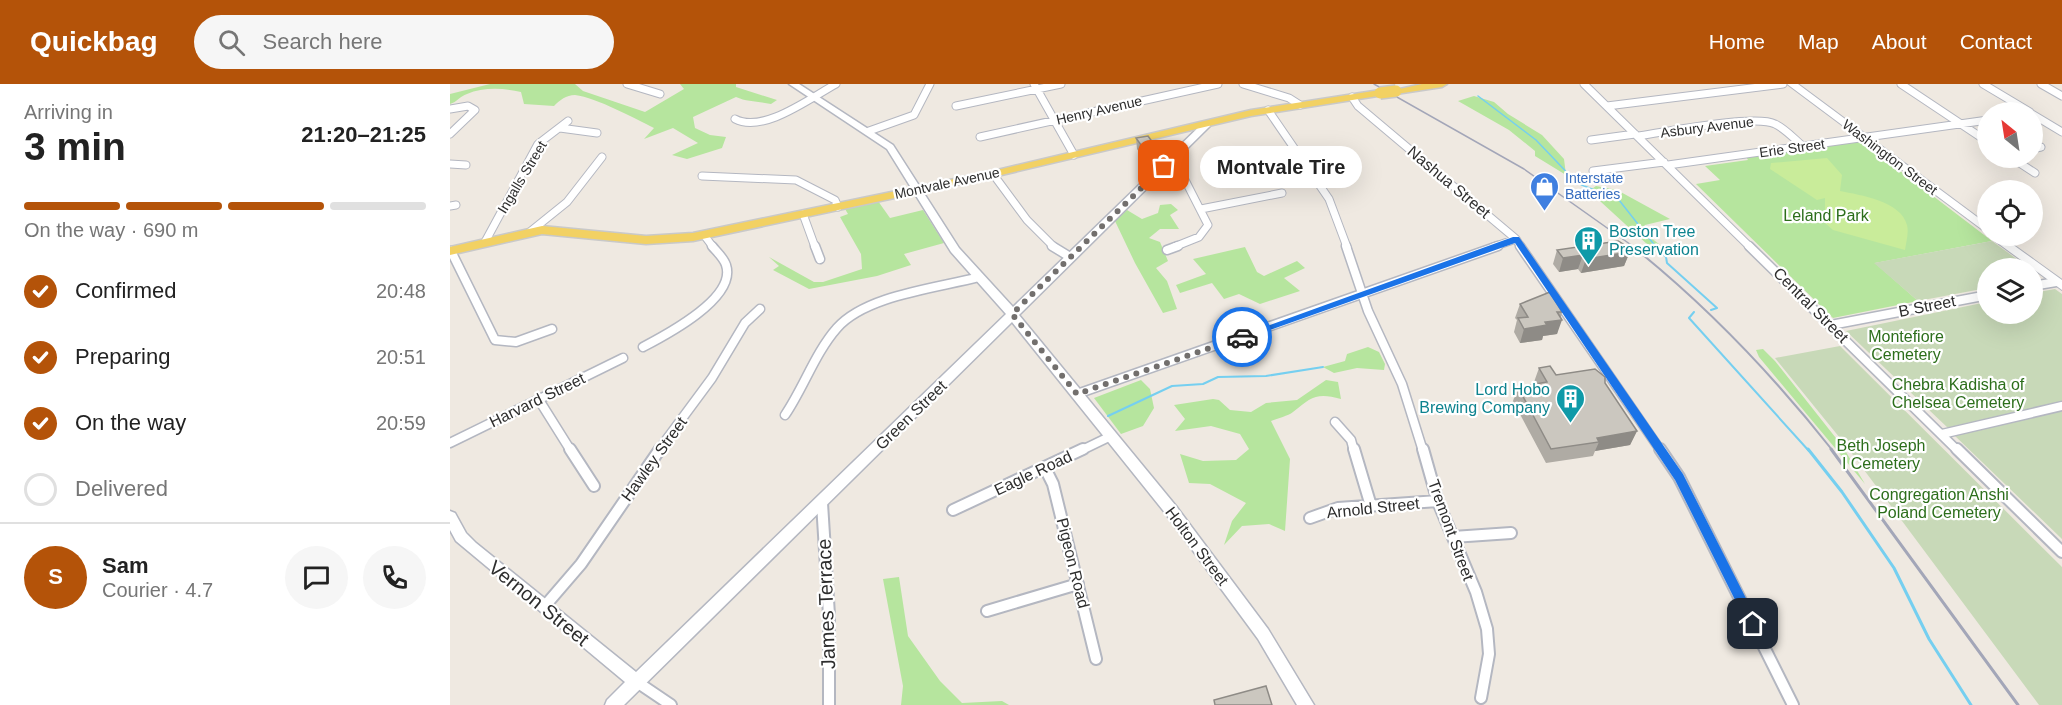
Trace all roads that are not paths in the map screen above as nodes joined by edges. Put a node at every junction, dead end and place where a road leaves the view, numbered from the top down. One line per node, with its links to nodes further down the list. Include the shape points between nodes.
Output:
1 (627, 84): 16 (street)
2 (793, 84): 17 (street)
3 (836, 84): 17 (street)
4 (930, 84): 34 (street, via 915,114)
5 (1061, 84): 15 (street)
6 (1218, 84): 27 (street, Henry Avenue)
7 (1243, 84): 21 (street)
8 (1442, 84): 19 (main road, Montvale Avenue, bridge)
9 (1584, 84): 23 (street, Central Street)
10 (1783, 84): 23 (street)
11 (1792, 84): 41 (main road, Washington Street)
12 (1901, 84): 32 (street)
13 (1983, 84): 20 (street)
14 (2041, 84): 18 (street)
15 (1035, 87): 22 (street); 27 (street)
16 (660, 94)
17 (812, 96): 26 (street, via 765,122 746,125); 34 (street)
18 (2062, 96)
19 (1352, 97): 21 (main road, Montvale Avenue); 63 (street, Nashua Street)
20 (2013, 102)
21 (1300, 105): 25 (main road, Montvale Avenue)
22 (956, 106)
23 (1607, 106): 38 (street, Central Street)
24 (450, 109): 37 (street, via 475,109)
25 (1268, 110): 31 (main road, Montvale Avenue); 73 (street, Tremont Street, via 1329,199)
26 (735, 119)
27 (1054, 120): 40 (street, Henry Avenue); 44 (street)
28 (2043, 120): 35 (street)
29 (568, 121): 33 (street, Ingalls Street)
30 (1977, 122): 32 (street, Erie Street)
31 (1207, 124): 44 (main road, Montvale Avenue); 49 (street, Green Street)
32 (1961, 124): 39 (street); 41 (street, Erie Street)
33 (560, 128): 36 (street); 64 (street, Ingalls Street, via 538,144)
34 (869, 131): 55 (street, via 890,147)
35 (2062, 132)
36 (597, 133)
37 (450, 134)
38 (1636, 135): 42 (street, Asbury Avenue); 43 (street, Asbury Avenue, via 1765,121 1776,124); 47 (street, Central Street)
39 (1977, 135)
40 (980, 137)
41 (1864, 138): 43 (street, Erie Street); 60 (main road, Washington Street)
42 (1591, 140)
43 (1804, 147): 47 (street, Erie Street)
44 (1074, 155): 53 (main road, Montvale Avenue)
45 (602, 157): 61 (street, via 567,202)
46 (450, 164): 48 (street)
47 (1666, 164): 51 (street, Erie Street); 77 (street, Central Street)
48 (466, 165)
49 (1164, 166): 58 (street, via 1181,174); 68 (street, Green Street)
50 (2027, 168): 52 (street)
51 (1593, 171)
52 (2035, 173)
53 (993, 174): 55 (main road, Montvale Avenue); 68 (street, via 1044,238)
54 (702, 176): 57 (street, via 799,180 835,200)
55 (918, 190): 57 (main road, Montvale Avenue); 70 (street, via 955,250)
56 (1282, 192): 58 (street)
57 (838, 207): 59 (main road, Montvale Avenue)
58 (1201, 209): 66 (street, via 1208,224 1206,232)
59 (803, 214): 62 (main road, Montvale Avenue); 69 (street)
60 (1977, 223)
61 (531, 231): 62 (main road, Montvale Avenue, via 568,231 653,241); 64 (main road, Montvale Avenue)
62 (704, 235): 79 (street, via 726,265 724,280 694,318)
63 (1516, 239): 73 (street); 110 (street, Nashua Street, via 1679,477)
64 (485, 242): 67 (main road, Montvale Avenue)
65 (2008, 246): 71 (main road)
66 (1167, 250)
67 (450, 251): 78 (street, via 495,340 518,342)
68 (1070, 257): 76 (street, Green Street)
69 (820, 259)
70 (979, 277): 76 (street); 84 (street, via 873,305 848,317 837,328)
71 (2058, 281): 72 (street)
72 (2043, 284)
73 (1362, 294): 81 (street); 91 (street, Tremont Street, via 1412,409)
74 (1977, 297): 77 (street, B Street)
75 (760, 309): 101 (street, Hawley Street, via 745,323 712,378 581,564)
76 (1012, 314): 81 (street); 92 (street, Green Street)
77 (1831, 325): 86 (street, Central Street)
78 (552, 329)
79 (643, 347)
80 (623, 358): 82 (street, Harvard Street)
81 (1077, 394): 87 (street, Holton Street)
82 (539, 400): 88 (street, Harvard Street); 90 (street)
83 (2062, 406): 86 (street)
84 (785, 416)
85 (1335, 422): 93 (street, via 1351,440)
86 (1942, 434): 99 (street, Central Street)
87 (1112, 436): 89 (street, Eagle Road); 109 (street, Holton Street, via 1263,634)
88 (450, 443)
89 (1045, 468): 94 (street, Eagle Road); 100 (street, Pigeon Road, via 1053,484)
90 (594, 486)
91 (1438, 501): 93 (street, Arnold Street); 98 (street, Tremont Street)
92 (822, 503): 104 (street, Green Street); 108 (street, James Terrace, via 829,615)
93 (1371, 506): 96 (street, Arnold Street, via 1333,509)
94 (954, 510)
95 (450, 517): 101 (street, Vernon Street, via 465,542)
96 (1310, 518)
97 (1511, 533): 98 (street)
98 (1453, 537): 105 (street, Tremont Street, via 1488,640)
99 (2062, 552)
100 (1078, 584): 102 (street); 103 (street, Pigeon Road)
101 (544, 607): 104 (street, Vernon Street)
102 (987, 611)
103 (1096, 659)
104 (637, 682): 106 (street, Green Street); 107 (street)
105 (1481, 698)
106 (614, 705)
107 (671, 705)
108 (829, 705)
109 (1306, 705)
110 (1793, 705)

